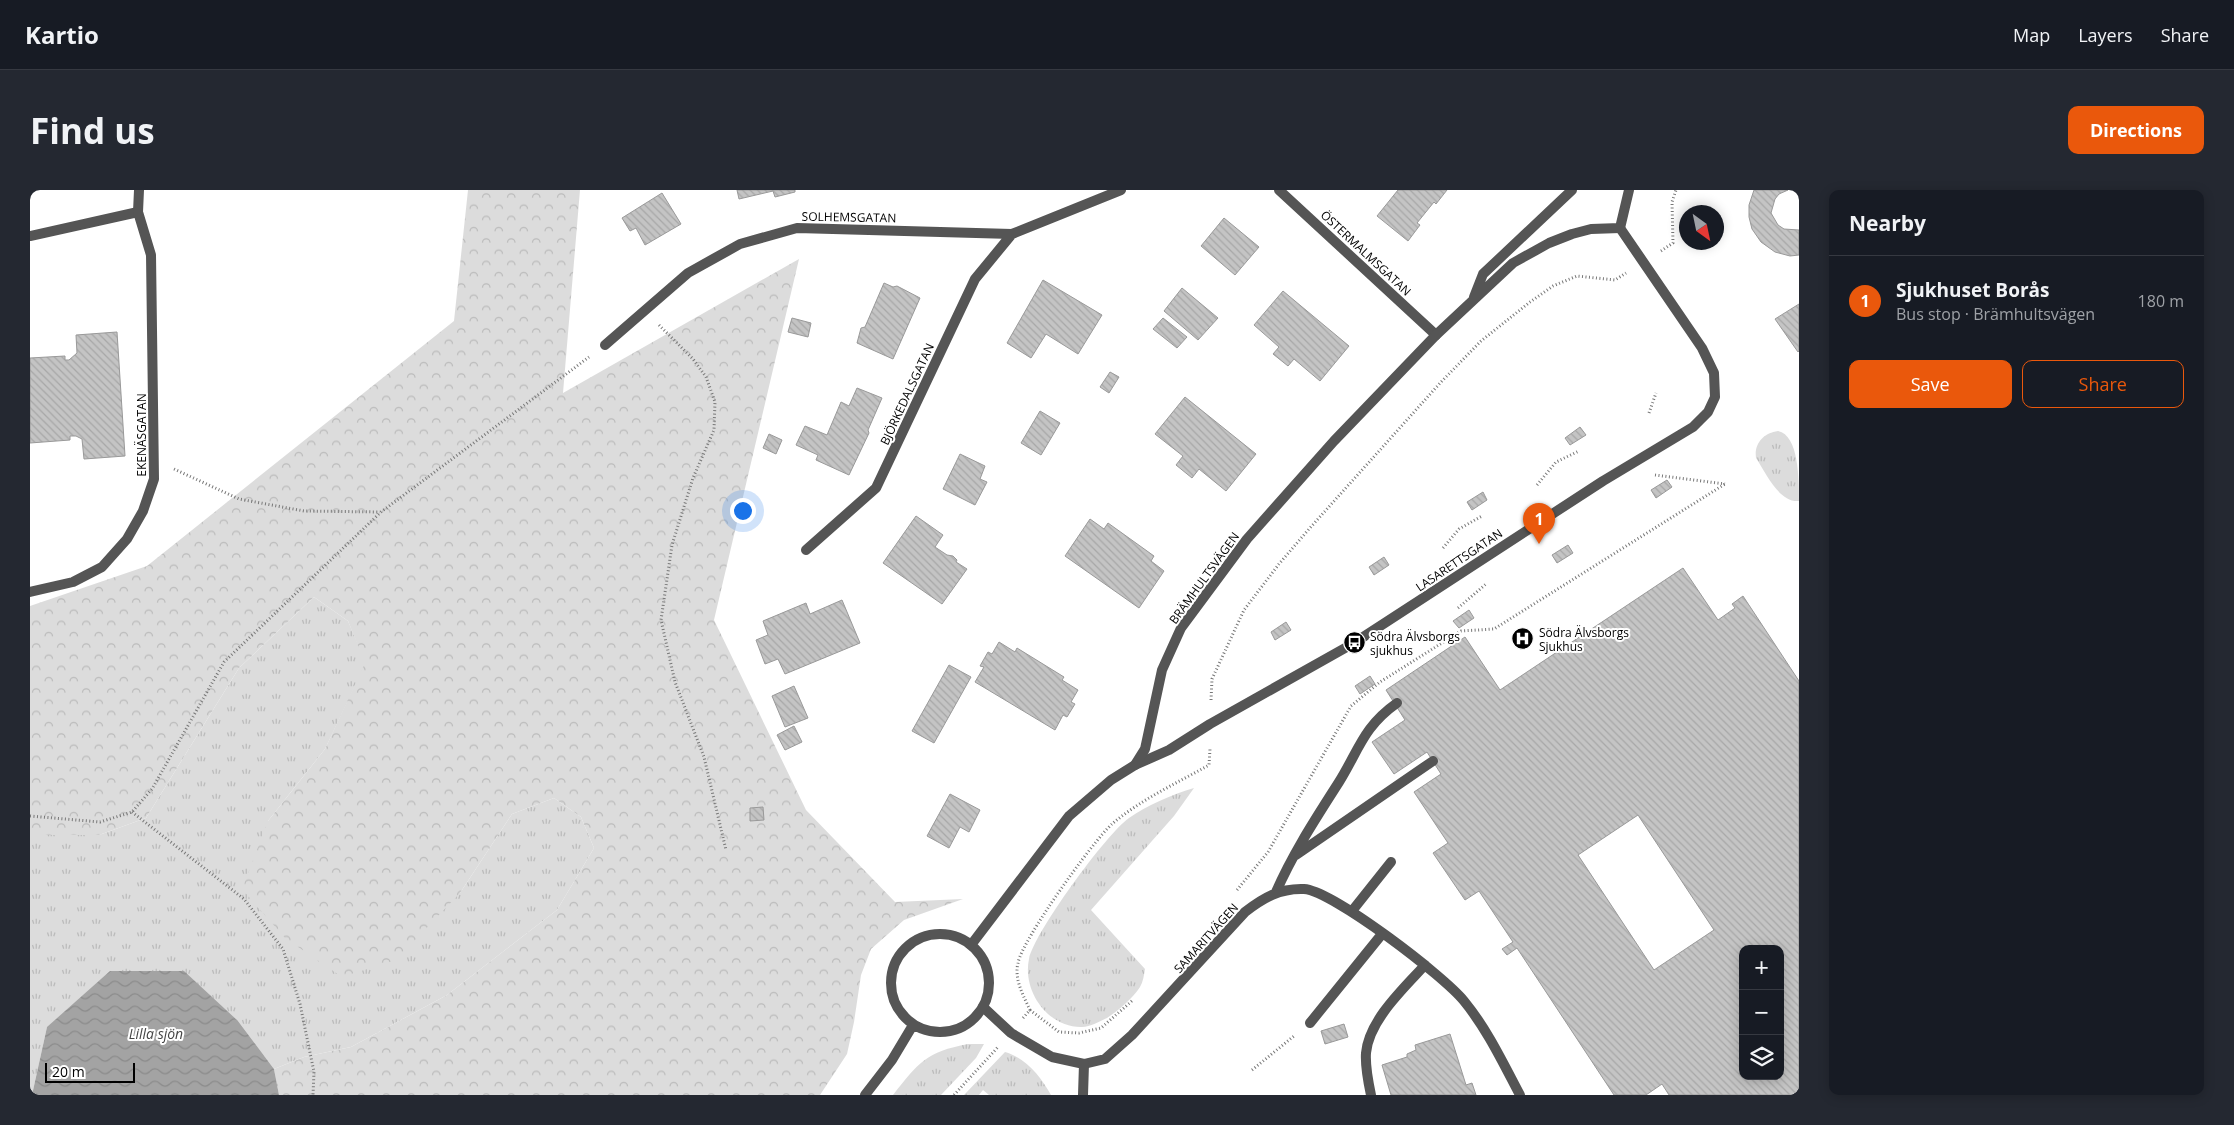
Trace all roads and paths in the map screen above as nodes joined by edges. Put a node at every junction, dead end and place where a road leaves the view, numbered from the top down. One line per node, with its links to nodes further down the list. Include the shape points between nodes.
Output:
1 (139, 190): 7 (street, EKENÄSGATAN)
2 (1121, 190): 9 (street, SOLHEMSGATAN)
3 (1279, 190): 14 (street, ÖSTERMALMSGATAN)
4 (1572, 190): 12 (street, BRÄMHULTSVÄGEN, via 1483,274)
5 (1629, 190): 8 (street)
6 (1676, 190): 11 (path, via 1672,202 1674,242)
7 (138, 212): 10 (street); 19 (street, EKENÄSGATAN, via 151,255)
8 (1620, 228): 11 (street, LASARETTSGATAN); 12 (street, BRÄMHULTSVÄGEN, via 1591,229 1549,243 1513,263)
9 (1012, 234): 13 (street, SOLHEMSGATAN, via 797,228 740,244 688,273); 25 (street, BJÖRKEDALSGATAN, via 975,279 876,488)
10 (30, 236)
11 (1643, 264): 30 (path, via 1615,280 1577,276 1553,286 1481,341 1441,382 1309,529 1244,610 1212,678); 30 (street, LASARETTSGATAN, via 1702,348 1714,373 1715,397 1708,412 1693,427 1603,481 1354,643)
12 (1472, 300): 14 (street, BRÄMHULTSVÄGEN)
13 (645, 310): 15 (street, SOLHEMSGATAN); 35 (path, via 693,358 706,377 715,402 714,430 692,478 672,545 661,620 675,682 704,757)
14 (1436, 334): 32 (street, BRÄMHULTSVÄGEN, via 1247,539 1181,628 1162,670 1145,749)
15 (605, 345): 22 (path)
16 (1656, 393): 17 (path)
17 (1649, 413)
18 (1579, 451): 21 (path, via 1556,462)
19 (155, 461): 22 (path, via 239,499 304,511); 27 (street, EKENÄSGATAN, via 154,479 142,511 127,539 102,567 73,582)
20 (1656, 475): 38 (path, via 1725,484 1494,629 1461,631 1380,682 1351,706 1268,852)
21 (1536, 485)
22 (381, 512): 33 (path, via 224,662 152,789)
23 (1482, 516): 24 (path, via 1459,529)
24 (1443, 548)
25 (806, 550)
26 (1491, 580): 28 (path)
27 (30, 592)
28 (1458, 608)
29 (1397, 704): 36 (street, via 1381,715 1363,736)
30 (1210, 724): 32 (street, LASARETTSGATAN, via 1169,750); 46 (path, via 1209,765 1111,825 1081,862 1026,942 1018,963 1019,987)
31 (1433, 761): 36 (street)
32 (1135, 765): 42 (street, via 1111,780 1069,816)
33 (132, 812): 34 (path, via 100,822); 52 (path, via 244,899 282,949 300,1004 314,1072)
34 (30, 816)
35 (726, 850)
36 (1295, 855): 39 (street)
37 (1391, 862): 40 (street)
38 (1235, 892)
39 (1276, 892): 40 (street, SAMARITVÄGEN, via 1304,889); 50 (street, SAMARITVÄGEN, via 1245,912 1132,1035 1105,1059)
40 (1352, 911): 41 (street, SAMARITVÄGEN)
41 (1382, 934): 43 (street, SAMARITVÄGEN); 47 (street)
42 (971, 945): 45 (street, via 989,974); 48 (street, via 961,938 937,934 913,941 903,949 892,971 892,996 903,1017)
43 (1425, 965): 56 (street, via 1392,1001 1374,1030 1366,1051); 57 (street, SAMARITVÄGEN, via 1463,999 1484,1026)
44 (1139, 994): 46 (path, via 1100,1028 1080,1033 1059,1032)
45 (984, 1007): 48 (street, via 968,1024 946,1033 935,1033); 49 (street, SAMARITVÄGEN)
46 (1030, 1010): 49 (path)
47 (1310, 1024): 51 (path)
48 (913, 1025): 53 (street)
49 (1011, 1032): 50 (street, SAMARITVÄGEN, via 1052,1057); 54 (path)
50 (1084, 1064): 55 (street)
51 (1252, 1070)
52 (313, 1095)
53 (865, 1095)
54 (954, 1095)
55 (1083, 1095)
56 (1371, 1095)
57 (1520, 1095)

